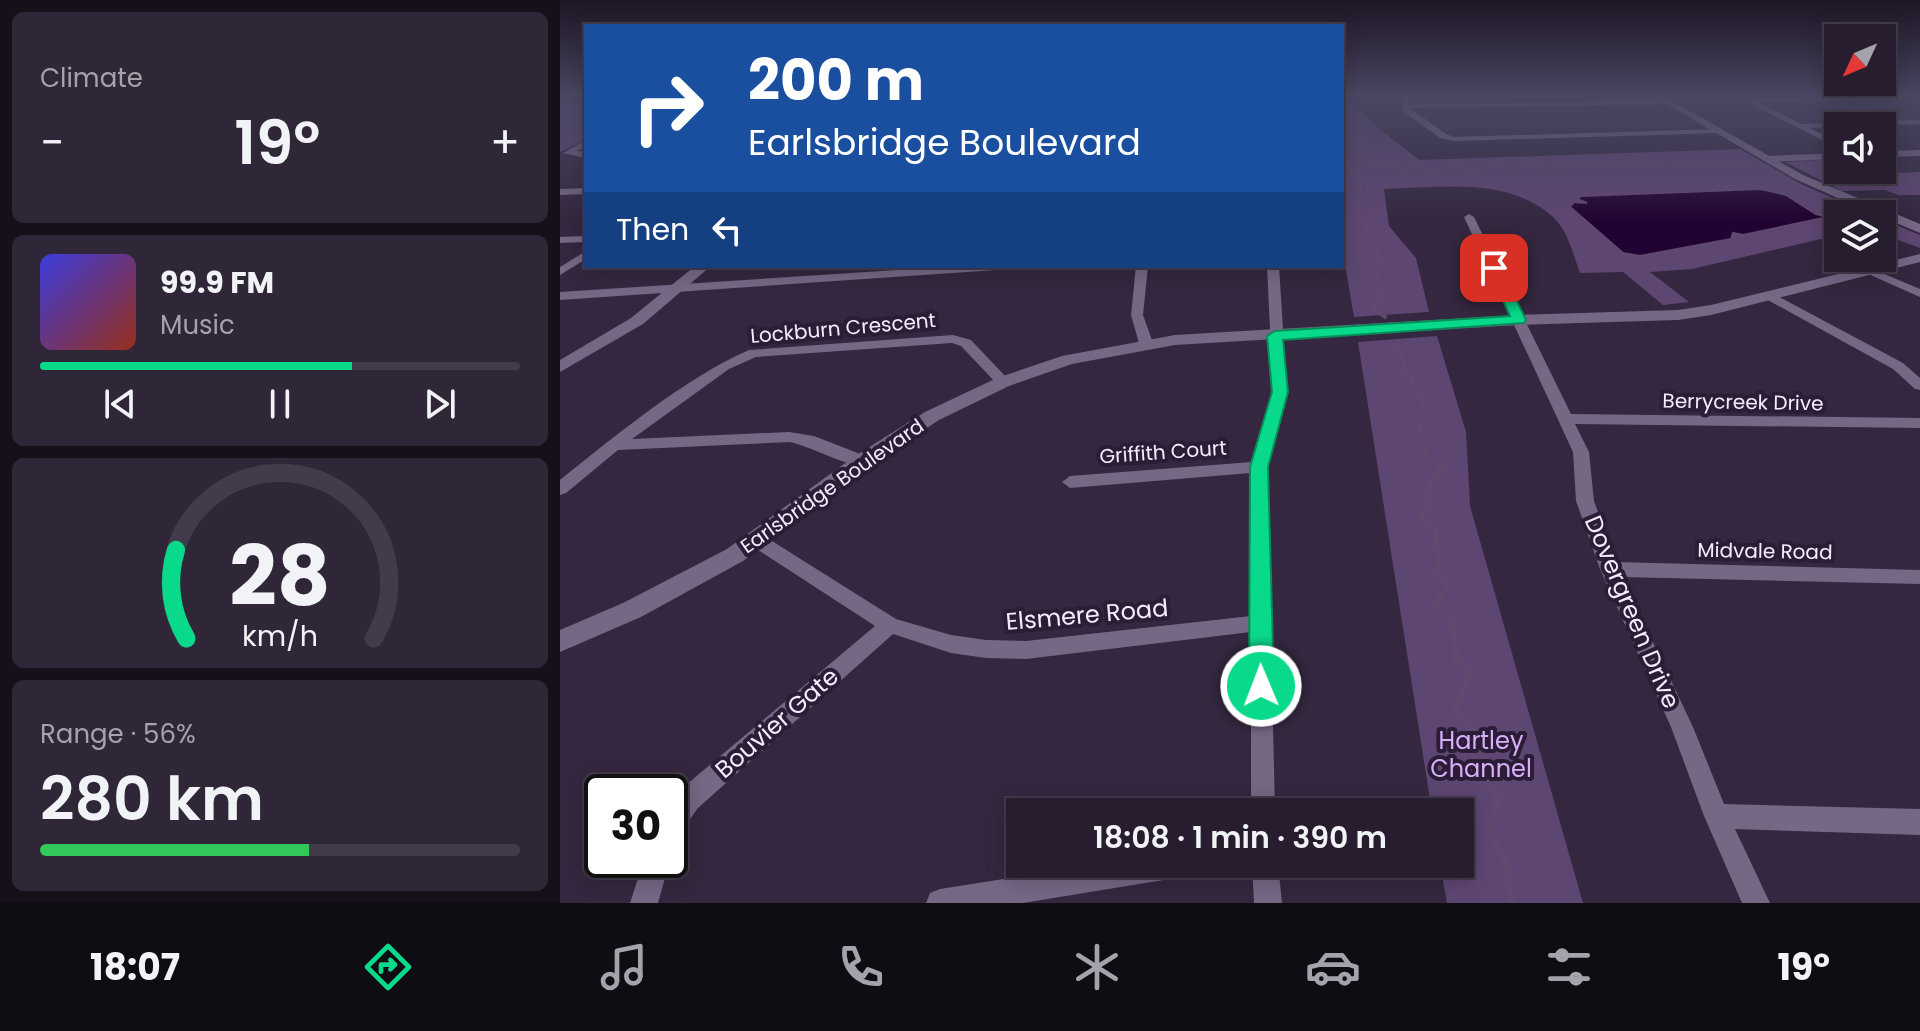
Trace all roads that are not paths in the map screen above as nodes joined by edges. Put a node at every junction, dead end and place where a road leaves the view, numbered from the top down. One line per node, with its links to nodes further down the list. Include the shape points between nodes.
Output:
1 (1734, 139): 7 (street)
2 (584, 144): 5 (street, via 567,153)
3 (1920, 153): 4 (street)
4 (1896, 154)
5 (584, 155)
6 (1824, 157): 7 (street)
7 (1768, 159): 11 (street, via 1832,193)
8 (584, 191): 9 (street)
9 (560, 192)
10 (1469, 217): 28 (street, Dovergreen Drive)
11 (1920, 229)
12 (584, 239): 13 (street)
13 (560, 240)
14 (584, 255): 21 (street)
15 (1920, 258): 16 (street, Earlsbridge Boulevard)
16 (1896, 264)
17 (702, 268): 24 (street)
18 (979, 268): 24 (street)
19 (1142, 268): 30 (street, via 1134,307)
20 (1273, 268): 29 (street)
21 (560, 272)
22 (1866, 272): 27 (street, Earlsbridge Boulevard)
23 (1872, 272): 25 (street)
24 (679, 287): 26 (street); 31 (street, via 618,334)
25 (1920, 293)
26 (560, 296)
27 (1770, 296): 28 (street, Earlsbridge Boulevard, via 1678,315); 33 (street, via 1898,366)
28 (1519, 320): 29 (street, Earlsbridge Boulevard); 34 (street, Dovergreen Drive)
29 (1275, 336): 30 (street, Earlsbridge Boulevard); 38 (street, via 1280,392)
30 (1146, 343): 32 (street, Earlsbridge Boulevard, via 1068,360)
31 (560, 367)
32 (1003, 382): 36 (street, Lockburn Crescent, via 966,343 953,339 766,351 724,366); 37 (street, Earlsbridge Boulevard, via 932,416)
33 (1920, 386)
34 (1565, 419): 35 (street, Berrycreek Drive); 42 (street, Dovergreen Drive, via 1581,452 1585,501)
35 (1920, 423)
36 (614, 445): 37 (street, via 789,437); 40 (street, Lockburn Crescent)
37 (862, 461): 41 (street, Earlsbridge Boulevard)
38 (1259, 467): 39 (street, Griffith Court); 44 (street)
39 (1070, 482)
40 (560, 489)
41 (755, 539): 45 (street, Elsmere Road); 46 (street, Earlsbridge Boulevard, via 691,581)
42 (1609, 569): 43 (street, Midvale Road); 49 (street, Dovergreen Drive, via 1682,727)
43 (1920, 577)
44 (1260, 623): 45 (street, Elsmere Road, via 1026,650 951,644); 47 (street)
45 (890, 625): 48 (street, Bouvier Gate)
46 (560, 641)
47 (1263, 798)
48 (688, 800)
49 (1716, 816): 50 (street); 57 (street, Dovergreen Drive)
50 (1920, 822)
51 (652, 878): 54 (street)
52 (1095, 878): 55 (street)
53 (1266, 878): 56 (street)
54 (644, 903)
55 (940, 903)
56 (1268, 903)
57 (1756, 903)

